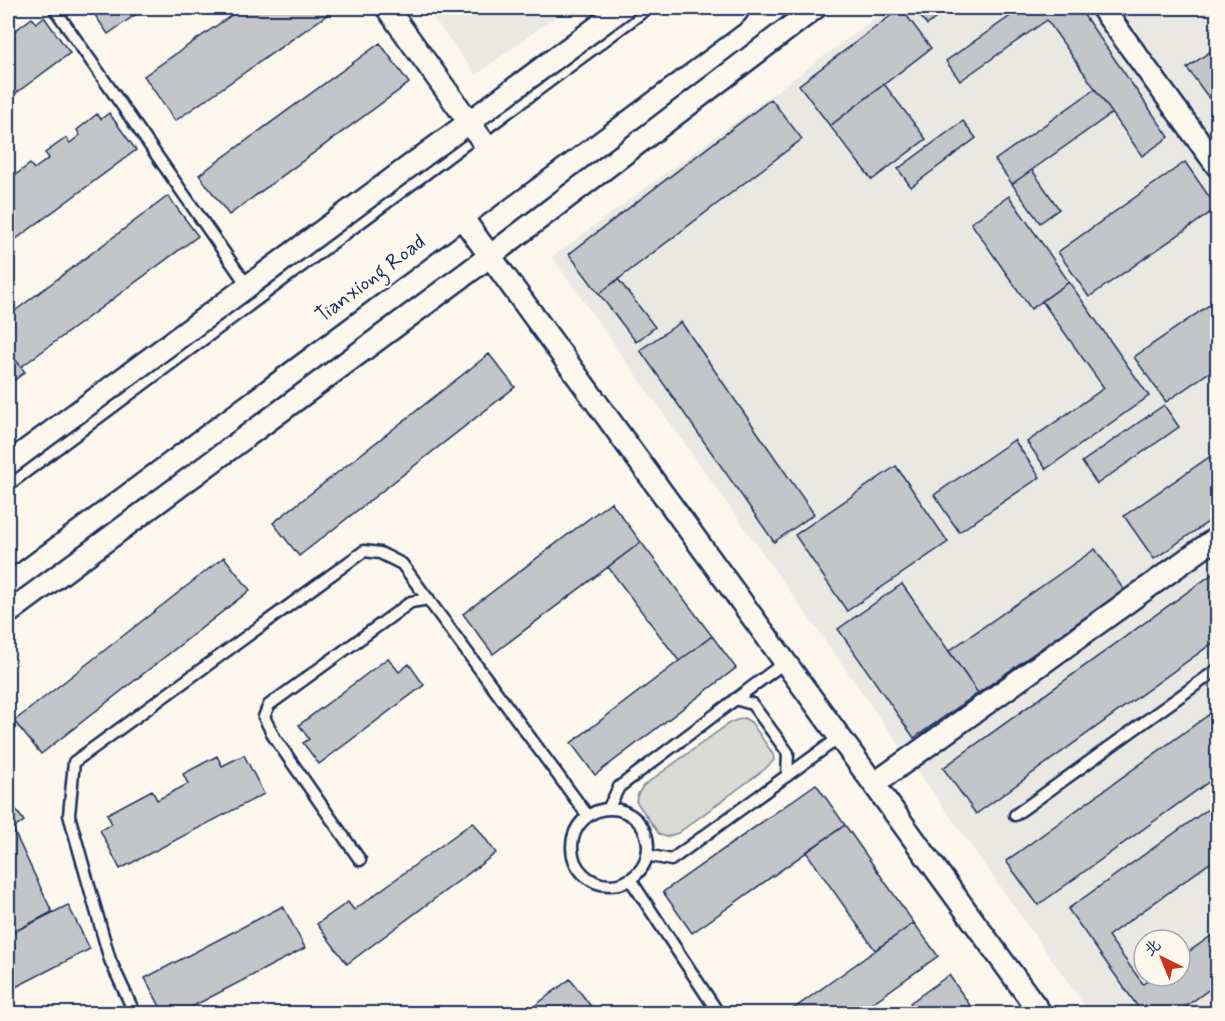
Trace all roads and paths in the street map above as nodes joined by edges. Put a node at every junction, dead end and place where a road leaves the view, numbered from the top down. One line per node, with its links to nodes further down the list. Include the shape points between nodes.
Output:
1 (54, 8): 13 (lane)
2 (387, 8): 8 (street)
3 (623, 8): 8 (street)
4 (688, 8): 9 (main road, Tianxiong Road)
5 (732, 8): 11 (main road, Tianxiong Road)
6 (815, 8): 12 (street)
7 (1102, 8): 10 (street)
8 (469, 122): 9 (street); 13 (street)
9 (492, 153): 15 (main road, Tianxiong Road)
10 (1218, 167)
11 (458, 212): 12 (street); 17 (main road, Tianxiong Road)
12 (490, 256): 19 (street); 20 (street)
13 (247, 285): 14 (street)
14 (8, 464)
15 (8, 515)
16 (1218, 537): 25 (street)
17 (8, 548)
18 (429, 599): 28 (lane); 30 (lane, via 411,602 269,705 264,717); 32 (lane, via 402,564 380,553 364,551 74,762 69,814 110,960)
19 (8, 613)
20 (785, 662): 22 (lane); 23 (street)
21 (1218, 669): 27 (lane)
22 (735, 699): 24 (lane, via 752,704 788,753); 26 (lane, via 619,787)
23 (840, 737): 24 (lane); 25 (street)
24 (787, 776): 29 (lane, via 671,860)
25 (874, 784): 34 (street)
26 (608, 809): 28 (lane); 29 (lane, via 625,812 639,823 645,832)
27 (1015, 815)
28 (588, 816): 31 (lane, via 575,833 576,865 592,881 603,885)
29 (647, 855): 31 (lane, via 643,866)
30 (360, 860)
31 (630, 879): 33 (lane)
32 (135, 1014)
33 (719, 1014)
34 (1041, 1014)

